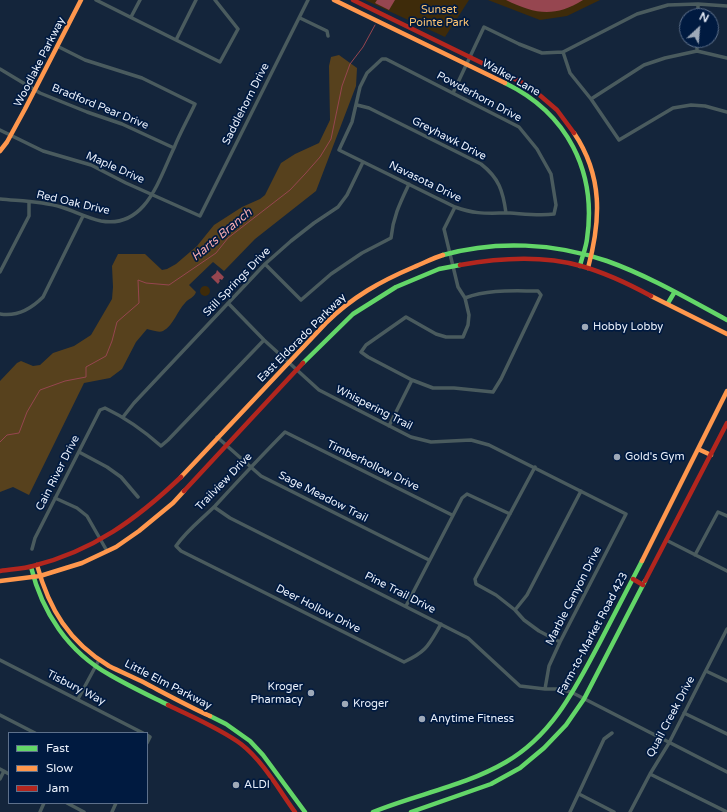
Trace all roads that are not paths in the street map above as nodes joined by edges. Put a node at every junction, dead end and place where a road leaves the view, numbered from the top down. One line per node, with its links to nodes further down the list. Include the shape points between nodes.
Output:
1 (81, 0): 16 (main road, Woodlake Parkway)
2 (96, 0): 12 (street)
3 (140, 0): 12 (street)
4 (196, 0): 15 (street)
5 (215, 0): 15 (street, via 238,28 220,62)
6 (308, 0): 13 (street, Saddlehorn Drive)
7 (334, 0): 21 (main road, Walker Lane)
8 (353, 0): 19 (main road, Walker Lane)
9 (698, 4): 10 (street); 11 (street); 18 (street, via 668,5 637,14)
10 (727, 6)
11 (698, 8)
12 (131, 17): 15 (street)
13 (300, 18): 14 (street, via 327,32); 41 (street, Saddlehorn Drive)
14 (328, 36)
15 (176, 40)
16 (57, 46): 23 (main road, Woodlake Parkway); 30 (street, Red Oak Drive, via 85,60 142,78 195,104)
17 (697, 51): 20 (street); 25 (street, via 644,65)
18 (563, 52): 19 (street, via 542,52 484,27); 25 (street, via 570,73)
19 (470, 57): 21 (street); 44 (main road, Walker Lane, via 516,78 542,95 564,116 579,139 590,164 597,191 596,238)
20 (727, 58)
21 (467, 64): 24 (street); 43 (main road, Walker Lane, via 532,98 555,119 569,138 586,182 589,215 587,242)
22 (0, 69): 23 (street, Bradford Pear Drive)
23 (35, 90): 29 (main road, Woodlake Parkway); 30 (street, Bradford Pear Drive, via 122,124)
24 (453, 93): 26 (street, Powderhorn Drive, via 382,59 367,73 360,87); 39 (street, Powderhorn Drive, via 519,128 537,149 551,174 556,205)
25 (591, 99): 27 (street, via 619,140 673,108 691,105)
26 (357, 105): 32 (street, Navasota Drive, via 340,150); 38 (street, Greyhawk Drive, via 369,108 481,164 498,182)
27 (727, 112)
28 (0, 130): 29 (street, Maple Drive)
29 (11, 135): 31 (main road, Woodlake Parkway); 34 (street, Maple Drive, via 43,151 91,165)
30 (174, 148): 34 (street, Red Oak Drive)
31 (0, 151)
32 (363, 162): 33 (street, Navasota Drive); 47 (street, Still Springs Drive, via 347,196 338,207 296,236)
33 (409, 184): 37 (street, Navasota Drive); 47 (street, via 395,213 391,238 362,253 302,300)
34 (152, 195): 40 (street, Red Oak Drive, via 139,211 125,219 102,221); 41 (street, Maple Drive)
35 (0, 199): 36 (street, Red Oak Drive)
36 (29, 202): 40 (street, Red Oak Drive, via 59,206); 46 (street, via 29,216)
37 (455, 207): 38 (street, Navasota Drive, via 468,212); 42 (street, via 444,229)
38 (506, 213): 39 (street, Navasota Drive)
39 (554, 214)
40 (83, 216): 56 (street, via 43,297 34,306 22,312)
41 (200, 216)
42 (449, 253): 43 (main road, East Eldorado Parkway, via 494,247 545,247); 48 (street); 60 (main road, East Eldorado Parkway, via 390,277 349,301)
43 (583, 254): 44 (main road, East Eldorado Parkway); 49 (main road, Walker Lane)
44 (591, 256): 50 (main road, Walker Lane); 52 (main road, East Eldorado Parkway, via 637,274)
45 (0, 261): 46 (street)
46 (4, 263): 51 (street)
47 (264, 264): 55 (street, Still Springs Drive)
48 (452, 265): 49 (main road, East Eldorado Parkway, via 488,260 538,259); 53 (street, via 458,287); 61 (main road, East Eldorado Parkway, via 396,287 353,314)
49 (580, 266): 50 (main road, East Eldorado Parkway)
50 (588, 268): 54 (main road, East Eldorado Parkway, via 623,281)
51 (0, 272)
52 (674, 293): 54 (main road); 57 (main road, East Eldorado Parkway)
53 (465, 298): 62 (street, via 469,315 463,337 436,334 406,318 366,345 362,352 368,357); 62 (street, via 495,291 538,291 541,295 493,392 433,388)
54 (668, 303): 58 (main road, East Eldorado Parkway)
55 (228, 304): 59 (street, Whispering Trail); 64 (street, Still Springs Drive)
56 (0, 314)
57 (727, 320)
58 (727, 334)
59 (264, 340): 60 (street, Whispering Trail); 64 (street, via 161,446)
60 (289, 363): 61 (street, Whispering Trail); 68 (main road, East Eldorado Parkway)
61 (296, 370): 66 (street, Whispering Trail, via 319,390); 69 (main road, East Eldorado Parkway)
62 (412, 380): 66 (street)
63 (727, 391): 70 (main road, Farm-to-Market Road 423)
64 (123, 417): 71 (street, Cain River Drive, via 105,408 100,410)
65 (727, 423): 72 (main road, Farm-to-Market Road 423)
66 (389, 426): 74 (street, Whispering Trail, via 411,437 431,442 471,440 489,445)
67 (285, 432): 73 (street, Trailview Drive); 81 (street, Timberhollow Drive)
68 (217, 437): 69 (street, Sage Meadow Trail); 83 (main road, East Eldorado Parkway, via 188,470 145,511)
69 (226, 445): 73 (street, Sage Meadow Trail); 87 (main road, East Eldorado Parkway, via 173,503 151,522)
70 (698, 449): 72 (main road); 96 (main road, Farm-to-Market Road 423)
71 (79, 452): 76 (street, via 121,477); 77 (street, Cain River Drive)
72 (711, 455): 84 (main road, Farm-to-Market Road 423)
73 (250, 467): 78 (street, Trailview Drive); 89 (street, Sage Meadow Trail, via 261,476)
74 (535, 468): 75 (street, Whispering Trail); 79 (street)
75 (581, 491): 80 (street, Whispering Trail); 100 (street, via 527,595)
76 (138, 497)
77 (55, 498): 83 (street, via 77,508 87,516); 86 (street, Cain River Drive)
78 (214, 507): 85 (street, Trailview Drive); 99 (street, Pine Trail Drive, via 230,518)
79 (510, 514): 81 (street, via 467,494); 100 (street, via 475,579 476,584)
80 (626, 514): 103 (street, Marble Canyon Drive)
81 (452, 515): 89 (street)
82 (727, 516): 88 (street, via 718,512)
83 (101, 540): 87 (street); 90 (main road, East Eldorado Parkway, via 61,558)
84 (666, 540): 88 (street); 98 (main road, Farm-to-Market Road 423)
85 (176, 546): 101 (street, Deer Hollow Drive, via 181,551 404,662 428,647)
86 (32, 549)
87 (107, 552): 94 (main road, East Eldorado Parkway)
88 (695, 555): 93 (street)
89 (429, 560): 99 (street)
90 (37, 565): 91 (main road, East Eldorado Parkway); 94 (main road, Little Elm Parkway)
91 (31, 567): 92 (main road, East Eldorado Parkway); 95 (main road, Little Elm Parkway)
92 (0, 571)
93 (727, 571)
94 (40, 576): 95 (main road, East Eldorado Parkway); 104 (main road, Little Elm Parkway, via 61,622 79,643)
95 (33, 578): 97 (main road, East Eldorado Parkway); 107 (main road, Little Elm Parkway, via 54,625)
96 (632, 579): 98 (main road); 111 (main road, Farm-to-Market Road 423)
97 (0, 581)
98 (643, 585): 113 (main road, Farm-to-Market Road 423)
99 (406, 606): 101 (street, Pine Trail Drive)
100 (515, 610): 103 (street, via 539,631)
101 (441, 624): 110 (street, Pine Trail Drive, via 468,638 520,686)
102 (727, 629): 108 (street, Quail Creek Drive)
103 (560, 642): 110 (street, Marble Canyon Drive, via 549,666)
104 (99, 660): 107 (street); 116 (main road, Little Elm Parkway)
105 (1, 661): 106 (street); 112 (street, Tisbury Way)
106 (0, 666)
107 (95, 667): 112 (street); 117 (main road, Little Elm Parkway)
108 (706, 671): 109 (street); 114 (street, Quail Creek Drive)
109 (727, 681)
110 (545, 689): 111 (street, Pine Trail Drive, via 561,689)
111 (573, 693): 113 (street, Pine Trail Drive); 127 (main road, Farm-to-Market Road 423, via 552,723 532,743 507,762)
112 (78, 699): 119 (street, Tisbury Way)
113 (584, 699): 122 (street, Pine Trail Drive); 128 (main road, Farm-to-Market Road 423, via 559,734 531,761 492,784)
114 (684, 713): 121 (street); 122 (street, Quail Creek Drive)
115 (0, 715): 118 (street)
116 (214, 719): 117 (main road); 133 (main road, Little Elm Parkway, via 240,733 263,755)
117 (210, 726): 132 (main road, Little Elm Parkway, via 231,737 250,752)
118 (33, 732)
119 (141, 732)
120 (612, 733): 129 (street, via 604,739)
121 (727, 734)
122 (669, 742): 124 (street, Pine Trail Drive); 125 (street, Quail Creek Drive)
123 (2, 770): 126 (street)
124 (727, 772)
125 (650, 774): 138 (street, Quail Creek Drive); 139 (street)
126 (0, 779)
127 (463, 782): 128 (main road); 134 (main road, Farm-to-Market Road 423)
128 (466, 793): 135 (main road, Farm-to-Market Road 423)
129 (578, 794): 136 (street); 137 (street)
130 (69, 804): 131 (street)
131 (84, 812)
132 (295, 812)
133 (305, 812)
134 (373, 812)
135 (411, 812)
136 (570, 812)
137 (614, 812)
138 (630, 812)
139 (727, 812)

